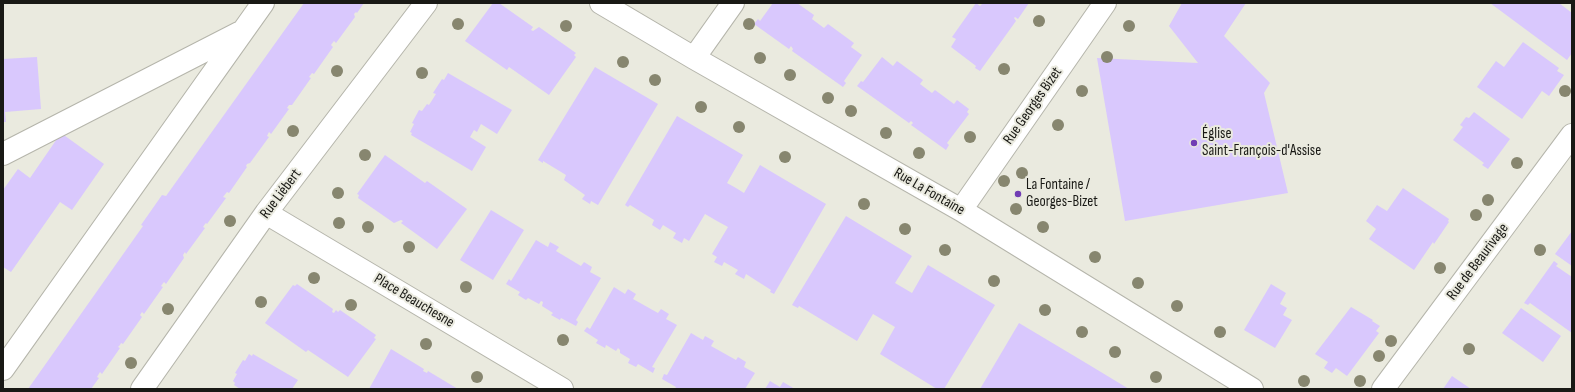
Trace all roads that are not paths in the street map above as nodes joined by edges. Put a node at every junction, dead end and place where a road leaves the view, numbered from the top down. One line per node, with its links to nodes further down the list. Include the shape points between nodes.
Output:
1 (263, 3): 6 (street)
2 (426, 3): 11 (street, Rue Liébert)
3 (601, 3): 7 (street, Rue La Fontaine)
4 (733, 3): 7 (street)
5 (1105, 3): 10 (street, Rue Georges Bizet)
6 (242, 31): 9 (street); 12 (street)
7 (694, 58): 10 (street, Rue La Fontaine)
8 (1572, 135): 16 (street, Rue de Beaurivage)
9 (3, 154)
10 (961, 210): 15 (street, Rue La Fontaine)
11 (266, 213): 13 (street, Rue Liébert); 14 (street, Place Beauchesne)
12 (3, 369)
13 (142, 389)
14 (562, 389)
15 (1252, 389)
16 (1383, 389)

